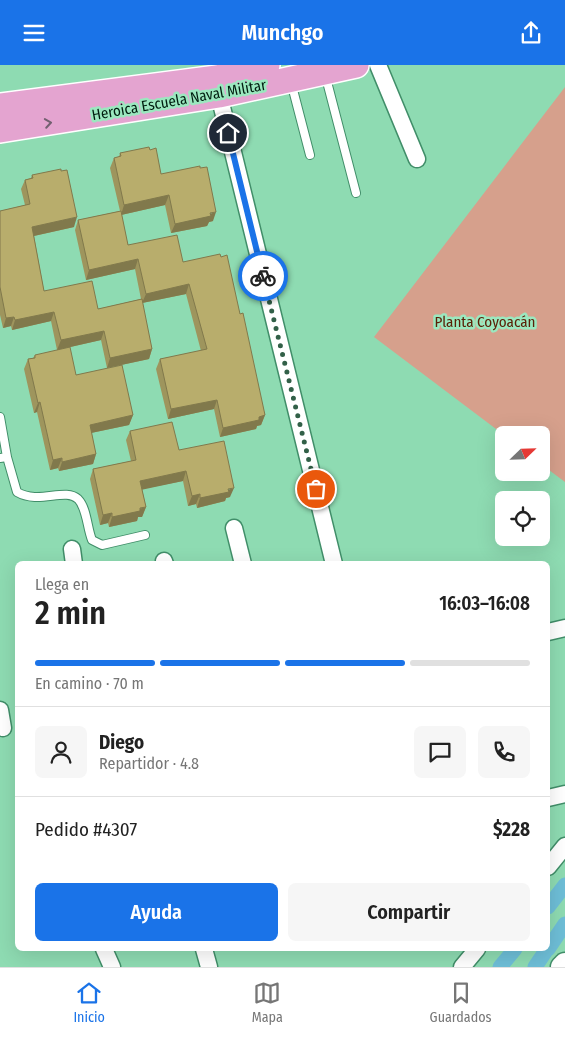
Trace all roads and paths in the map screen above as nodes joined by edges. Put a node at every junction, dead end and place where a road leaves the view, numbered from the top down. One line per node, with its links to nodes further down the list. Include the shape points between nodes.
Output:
1 (218, 65): 8 (street, Heroica Escuela Naval Militar)
2 (267, 65): 9 (main road, Heroica Escuela Naval Militar, via 218,78)
3 (356, 65): 5 (main road, Heroica Escuela Naval Militar)
4 (378, 65): 12 (street)
5 (324, 72): 6 (main road, Heroica Escuela Naval Militar); 13 (lane)
6 (291, 80): 7 (main road, Heroica Escuela Naval Militar); 11 (lane)
7 (219, 95): 10 (main road, Heroica Escuela Naval Militar, one-way to 7); 19 (street)
8 (0, 96)
9 (0, 106)
10 (0, 130)
11 (310, 155)
12 (417, 159)
13 (356, 193)
14 (0, 417): 15 (lane)
15 (4, 458): 17 (lane, via 17,492 35,499 59,495 77,499 92,540 102,545)
16 (234, 528): 18 (street)
17 (145, 535)
18 (242, 561)
19 (333, 561)
20 (565, 628): 21 (street)
21 (550, 632)
22 (0, 710): 23 (street)
23 (7, 728)
24 (565, 794): 25 (street)
25 (550, 798)
26 (565, 846): 27 (street)
27 (550, 865)
28 (105, 951): 32 (street)
29 (206, 951): 33 (street)
30 (476, 951): 34 (street)
31 (565, 964): 35 (street)
32 (112, 967)
33 (209, 967)
34 (462, 967)
35 (562, 967)

